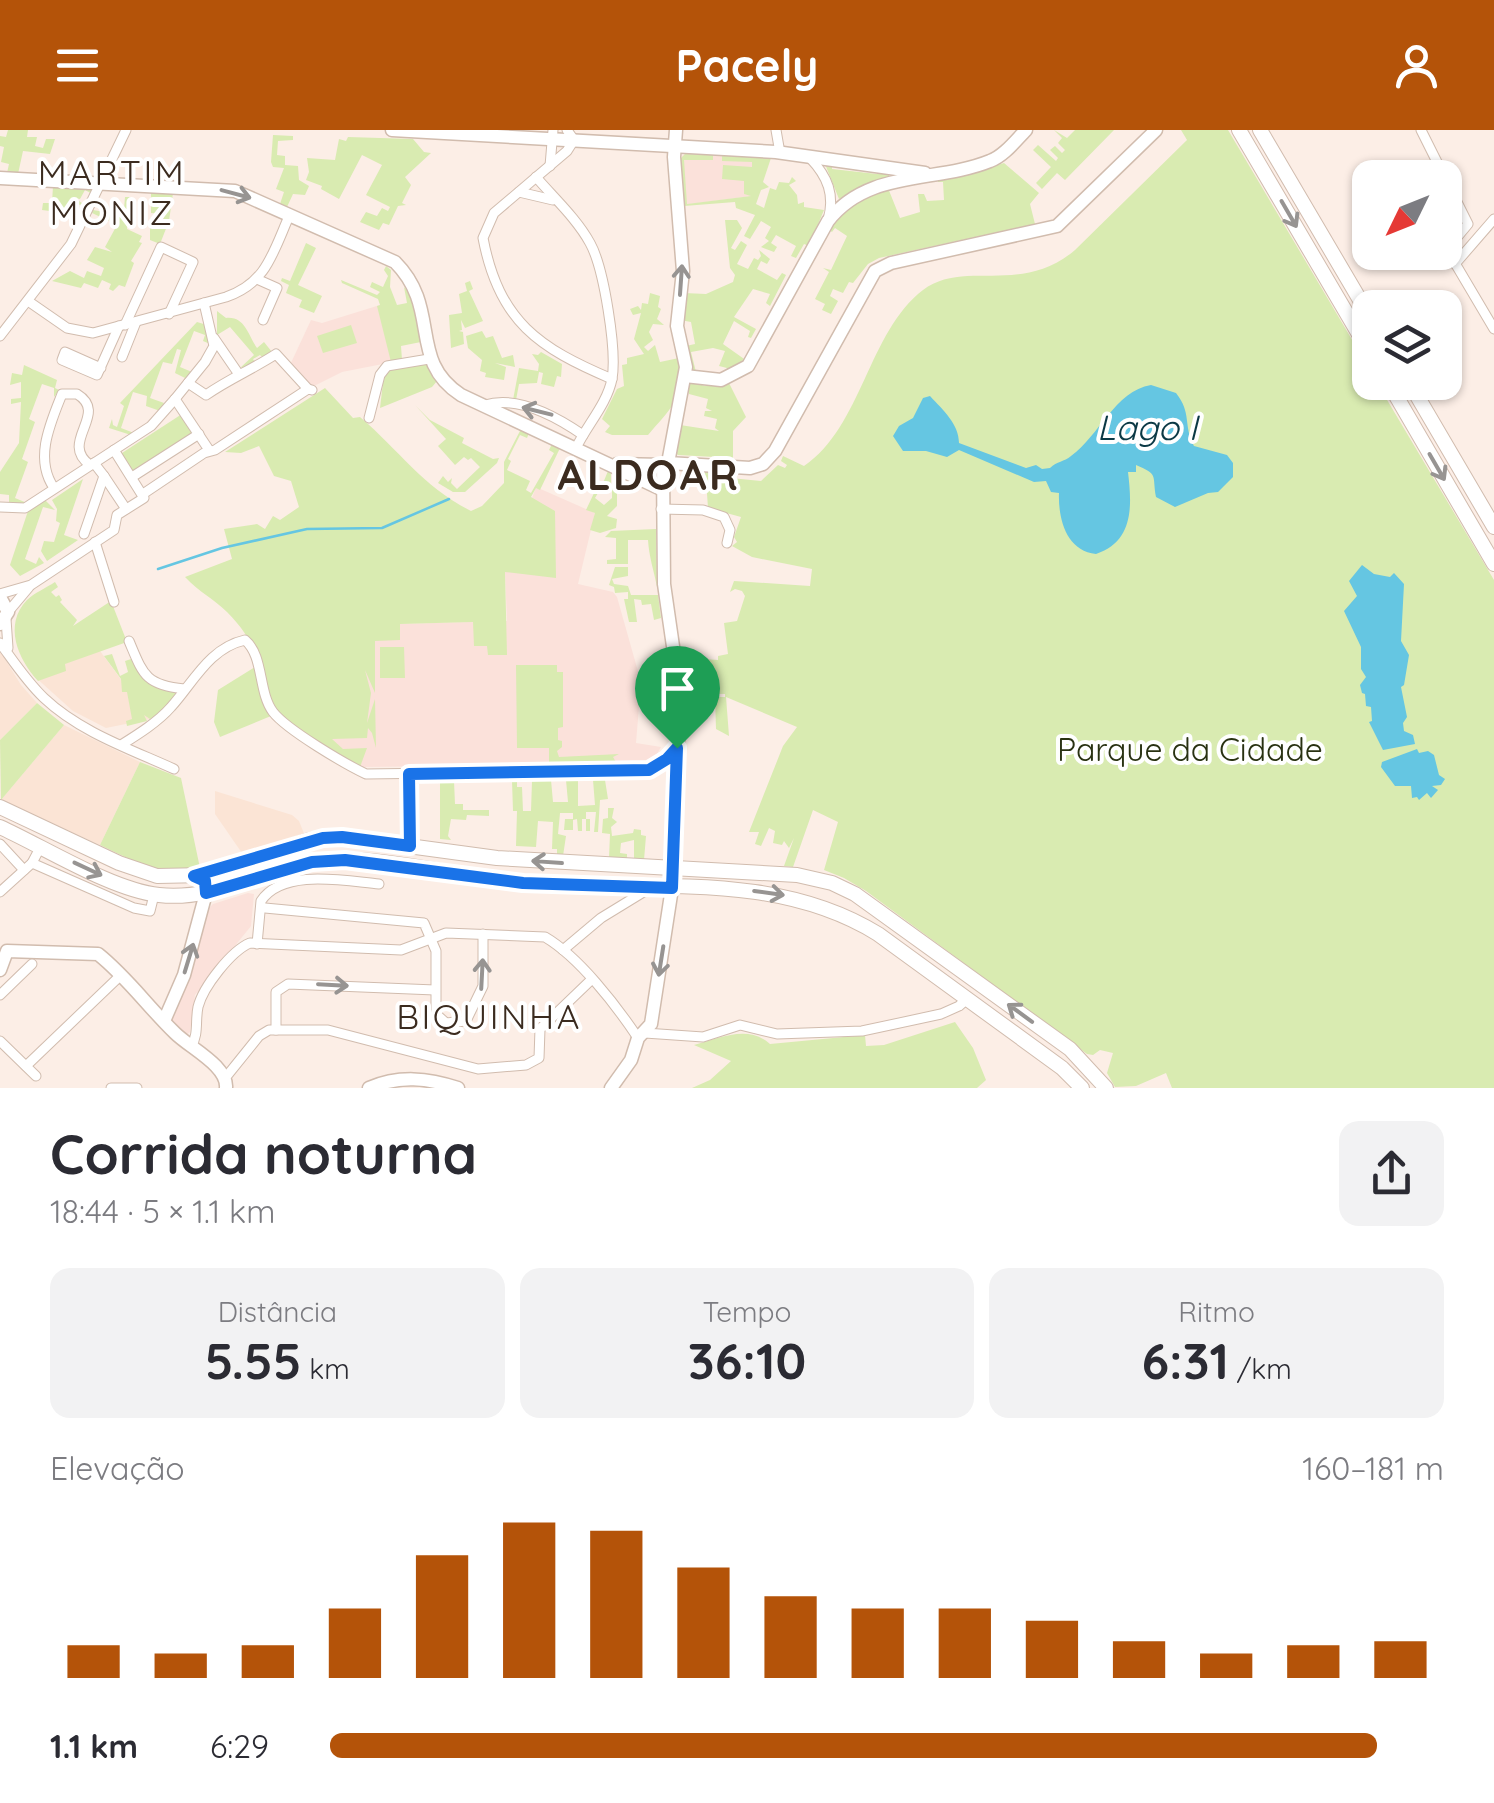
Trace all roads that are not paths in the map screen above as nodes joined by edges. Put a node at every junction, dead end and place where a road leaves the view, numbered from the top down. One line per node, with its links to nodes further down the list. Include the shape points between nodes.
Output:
1 (126, 130): 20 (street)
2 (392, 130): 10 (street)
3 (676, 130): 12 (street)
4 (776, 130): 13 (street)
5 (1026, 130): 17 (street, via 992,161)
6 (1156, 130): 64 (street, via 1058,226 876,270 763,464)
7 (1239, 130): 38 (main road, one-way to 38)
8 (1260, 130): 33 (main road)
9 (1421, 130): 15 (street)
10 (553, 134): 11 (street); 16 (street)
11 (570, 135): 12 (street); 16 (street)
12 (674, 146): 13 (street); 49 (street, one-way to 12)
13 (780, 152): 14 (street)
14 (808, 156): 17 (street); 26 (street, via 831,191)
15 (1436, 160)
16 (550, 166): 18 (street)
17 (925, 173): 26 (street, via 857,196)
18 (536, 177): 21 (street); 22 (street)
19 (0, 178): 20 (street)
20 (102, 182): 24 (street, one-way to 24, via 235,191); 34 (street, via 61,261)
21 (519, 192): 22 (street); 47 (street, via 494,213 484,230 485,247 508,306 532,337)
22 (556, 201): 44 (street, via 598,259)
23 (1462, 212): 27 (street)
24 (290, 214): 32 (street); 46 (street, via 398,265 420,300)
25 (1494, 219): 29 (street)
26 (828, 221): 49 (street, via 748,366 721,380)
27 (1468, 224): 28 (street); 29 (street)
28 (1462, 231)
29 (1479, 235): 30 (street)
30 (1462, 256)
31 (1459, 270): 41 (street)
32 (259, 280): 35 (street); 37 (street, via 277,288)
33 (1354, 290)
34 (28, 301): 40 (street, via 80,331); 43 (street)
35 (204, 303): 36 (street); 42 (street)
36 (169, 314): 39 (street); 40 (street, via 193,262 161,247)
37 (263, 320)
38 (1352, 321)
39 (136, 322): 40 (street); 45 (street)
40 (122, 326): 50 (street, via 100,370)
41 (1493, 326)
42 (212, 335): 48 (street); 52 (street, via 211,354)
43 (0, 336)
44 (611, 356): 47 (street); 51 (street)
45 (122, 357)
46 (429, 359): 56 (street, via 444,383); 57 (street, via 387,366)
47 (587, 368): 51 (street)
48 (238, 373): 52 (street, via 206,395); 61 (street, via 276,354 310,390)
49 (684, 376): 64 (street)
50 (109, 378)
51 (612, 379): 59 (street)
52 (188, 383): 53 (street)
53 (175, 399): 58 (street); 60 (street, via 151,426)
54 (1398, 400): 77 (main road, one-way to 77)
55 (1419, 400): 73 (main road)
56 (485, 405): 59 (street); 59 (street, one-way to 56, via 544,412)
57 (370, 418)
58 (198, 434): 61 (street); 66 (street)
59 (580, 442): 63 (street)
60 (114, 450): 62 (street); 66 (street)
61 (209, 450): 69 (street)
62 (92, 464): 65 (street); 67 (street); 67 (street, via 78,450 88,403 62,394 42,456)
63 (610, 464): 64 (street); 68 (street)
64 (666, 464): 68 (street)
65 (104, 476): 72 (street); 74 (street)
66 (132, 477): 69 (street)
67 (54, 488): 70 (street, via 25,508)
68 (661, 488): 71 (street)
69 (144, 496): 72 (street)
70 (0, 508)
71 (661, 509): 76 (street, via 724,517); 87 (street, via 678,681)
72 (126, 510): 75 (street)
73 (1494, 527)
74 (84, 534)
75 (99, 540): 78 (street); 80 (street)
76 (727, 542)
77 (1494, 564)
78 (31, 585): 79 (street); 81 (street)
79 (0, 596): 81 (street)
80 (114, 602)
81 (4, 619): 84 (street)
82 (129, 641): 85 (street, via 145,676 160,686)
83 (0, 643): 84 (street)
84 (10, 656): 86 (street, via 58,710)
85 (184, 688): 86 (street, via 170,708); 89 (street, via 222,650 248,641 273,712 366,774)
86 (121, 745): 88 (street)
87 (677, 748): 89 (street, via 649,770); 96 (street)
88 (174, 769)
89 (409, 774): 94 (street)
90 (0, 807): 97 (main road, via 145,873)
91 (0, 826): 93 (main road)
92 (0, 844): 95 (street)
93 (41, 846): 95 (street); 103 (main road, one-way to 103)
94 (410, 846): 96 (main road, one-way to 94); 97 (main road, via 323,838)
95 (28, 866): 101 (street); 103 (street, via 134,908 150,911)
96 (673, 868): 100 (street); 131 (main road, one-way to 96, via 1070,1049 844,888 797,875)
97 (194, 876): 102 (main road, via 205,881)
98 (379, 884): 107 (street, via 314,880 276,887 258,908)
99 (652, 887): 100 (main road); 102 (main road, via 523,883 345,860 312,862); 109 (street)
100 (672, 888): 116 (main road, one-way to 116, via 762,891 811,902 878,934); 119 (street, one-way to 119, via 651,1024)
101 (0, 892)
102 (206, 893): 103 (main road); 117 (street, one-way to 102)
103 (154, 895)
104 (265, 908): 106 (street, via 415,920)
105 (483, 934): 106 (street); 109 (street, via 537,934); 114 (street, one-way to 105, via 442,1020 469,1018 483,986)
106 (431, 936): 107 (street, via 401,950); 114 (street)
107 (257, 944): 121 (street, via 240,948 203,995)
108 (4, 947): 111 (street); 112 (street, via 90,952)
109 (563, 950): 113 (street)
110 (32, 964): 115 (street)
111 (0, 970)
112 (121, 974): 117 (street); 122 (street)
113 (591, 980): 118 (street, via 540,1029 539,1058 526,1065 478,1068 328,1030); 119 (street)
114 (435, 990): 118 (street, one-way to 114, via 276,992 288,984)
115 (0, 995)
116 (967, 999): 119 (street, via 941,1014 874,1030 788,1035 740,1025 702,1037); 130 (main road)
117 (164, 1021): 121 (street)
118 (276, 1030): 124 (street, via 259,1036)
119 (642, 1035): 129 (street)
120 (0, 1041): 122 (street)
121 (190, 1047): 124 (street)
122 (26, 1066): 123 (street)
123 (36, 1076)
124 (226, 1082)
125 (110, 1088): 126 (street)
126 (137, 1088)
127 (369, 1088): 128 (street, via 424,1078)
128 (458, 1088)
129 (611, 1088)
130 (1082, 1088)
131 (1106, 1088)

